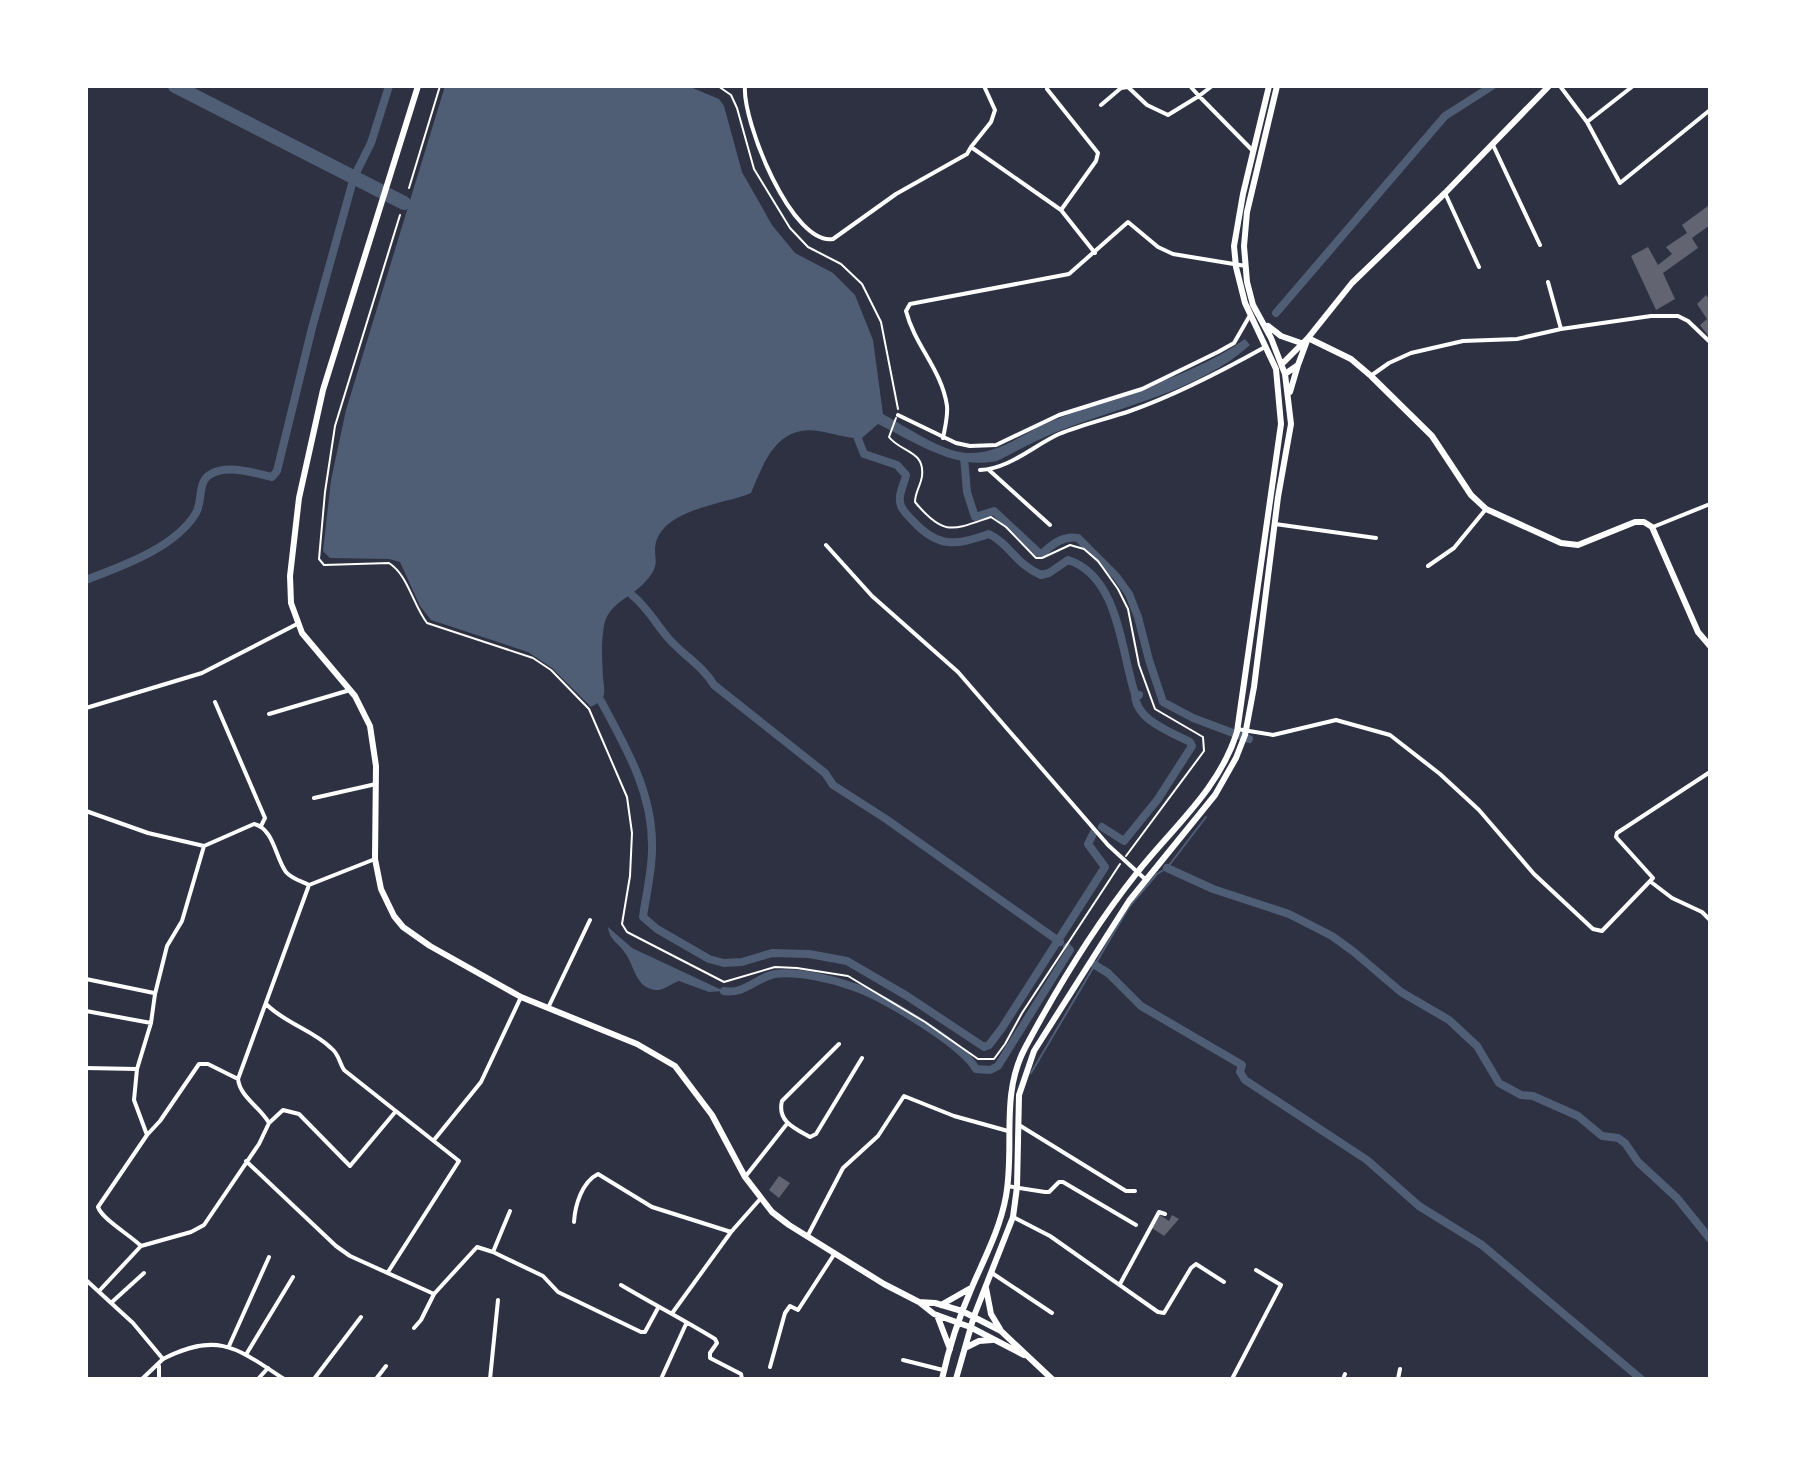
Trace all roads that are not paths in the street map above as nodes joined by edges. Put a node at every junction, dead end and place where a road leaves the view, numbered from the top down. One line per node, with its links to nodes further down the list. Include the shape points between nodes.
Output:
1 (418, 86): 52 (main road, via 309,444 291,561 290,593)
2 (745, 86): 16 (street, via 751,128 765,163 798,220 821,239 833,239)
3 (984, 86): 16 (street, via 995,110)
4 (1190, 86): 11 (street)
5 (1212, 86): 11 (street)
6 (1273, 86): 17 (main road); 22 (main road, via 1245,222)
7 (1549, 86): 15 (main road)
8 (1560, 86): 14 (street)
9 (1633, 86): 14 (street)
10 (1047, 89): 19 (street, via 1098,153)
11 (1199, 96): 12 (street, via 1168,115 1128,87); 17 (street)
12 (1101, 105)
13 (1710, 110): 14 (street, via 1620,183)
14 (1587, 122)
15 (1492, 143): 18 (main road); 20 (street)
16 (971, 147): 19 (street)
17 (1253, 152): 23 (main road, via 1236,232)
18 (1445, 193): 24 (street); 29 (main road, via 1352,283)
19 (1061, 210): 21 (street)
20 (1540, 245)
21 (1095, 253): 23 (street, via 1130,222 1173,254); 39 (street, via 1069,274 907,308 914,338 930,359 948,408)
22 (1246, 266): 23 (street); 27 (main road, via 1253,305)
23 (1236, 267): 26 (main road)
24 (1479, 267)
25 (1548, 282): 28 (street)
26 (1250, 315): 32 (main road); 39 (street, via 1234,343 1142,389 1059,415 996,445 970,446)
27 (1262, 321): 31 (main road); 33 (main road)
28 (1561, 329): 30 (street, via 1678,316); 36 (street, via 1411,353)
29 (1308, 338): 31 (main road); 34 (main road); 36 (main road, via 1351,359)
30 (1710, 342)
31 (1301, 343): 33 (main road)
32 (1267, 345): 41 (street, via 1161,398 1060,434); 49 (main road, via 1278,378 1281,424)
33 (1282, 364): 35 (main road)
34 (1298, 365): 35 (main road); 37 (main road)
35 (1285, 374): 37 (main road)
36 (1371, 376): 43 (main road, via 1432,436)
37 (1289, 398): 44 (main road, via 1289,442)
38 (898, 415): 39 (street)
39 (943, 438)
40 (980, 470): 41 (street)
41 (989, 470): 45 (street)
42 (1710, 504): 46 (street)
43 (1486, 509): 46 (main road, via 1561,543 1578,545 1635,522); 51 (street, via 1454,548)
44 (1274, 523): 47 (street); 50 (main road)
45 (1050, 525)
46 (1652, 527): 53 (main road, via 1698,632)
47 (1376, 538)
48 (826, 545): 67 (street, via 872,596 958,672)
49 (1262, 560): 50 (main road); 58 (main road)
50 (1270, 561): 58 (main road)
51 (1428, 566)
52 (297, 624): 54 (main road); 56 (street, via 202,673)
53 (1710, 646)
54 (350, 690): 57 (street); 61 (main road, via 370,726)
55 (215, 702): 64 (street, via 256,793 265,818)
56 (86, 708)
57 (269, 714)
58 (1241, 732): 59 (main road); 69 (street, via 1273,735 1336,720 1390,735 1479,810 1534,874 1593,929 1602,931)
59 (1236, 750): 67 (main road); 68 (main road, via 1215,795)
60 (1709, 774): 69 (street, via 1617,833 1651,872)
61 (376, 784): 62 (street); 66 (main road)
62 (314, 798)
63 (86, 811): 65 (street)
64 (261, 826): 65 (street, via 254,824); 70 (street, via 288,874)
65 (204, 846): 74 (street)
66 (375, 859): 70 (street); 75 (main road, via 381,889 403,927)
67 (1137, 872): 68 (street); 89 (main road, via 1024,1049 1009,1097)
68 (1145, 879): 87 (main road, via 1034,1051 1019,1095)
69 (1651, 882): 72 (street)
70 (309, 885): 76 (street)
71 (590, 920): 77 (street)
72 (1710, 920)
73 (86, 979): 74 (street)
74 (155, 994): 79 (street)
75 (521, 997): 77 (main road); 91 (street, via 481,1082)
76 (266, 1004): 84 (street); 85 (street, via 327,1044 344,1070)
77 (548, 1009): 93 (main road, via 637,1044 675,1066 712,1115)
78 (86, 1011): 79 (street)
79 (151, 1023): 83 (street)
80 (839, 1044): 88 (street, via 782,1101)
81 (862, 1058): 88 (street, via 816,1134 810,1137)
82 (86, 1068): 83 (street)
83 (137, 1069): 90 (street, via 134,1100)
84 (238, 1079): 86 (street, via 240,1091); 90 (street, via 199,1064)
85 (396, 1111): 86 (street, via 350,1166 299,1114 283,1110); 91 (street)
86 (269, 1123): 92 (street)
87 (1017, 1123): 95 (main road); 96 (street, via 1126,1191)
88 (787, 1125): 93 (street)
89 (1008, 1131): 94 (main road); 104 (street, via 904,1096 878,1136 843,1168)
90 (147, 1135): 105 (street, via 97,1210)
91 (434, 1140): 110 (street, via 459,1161)
92 (246, 1161): 105 (street, via 199,1230); 110 (street, via 336,1246)
93 (745, 1177): 97 (main road)
94 (1007, 1186): 95 (street); 116 (main road, via 999,1226)
95 (1017, 1187): 100 (main road); 102 (street, via 1049,1192 1063,1182)
96 (1135, 1191)
97 (761, 1198): 103 (street); 104 (main road)
98 (510, 1211): 106 (street)
99 (1165, 1214): 117 (street, via 1159,1212)
100 (1013, 1217): 112 (main road); 117 (street)
101 (574, 1222): 103 (street, via 579,1198 598,1174 652,1207)
102 (1136, 1225)
103 (731, 1232): 128 (street)
104 (807, 1237): 107 (main road)
105 (141, 1246): 120 (street)
106 (493, 1252): 121 (street, via 477,1247); 126 (street, via 543,1276 553,1289 641,1332)
107 (835, 1253): 124 (main road); 147 (street, via 798,1310 790,1306 785,1313)
108 (269, 1257): 139 (street)
109 (1256, 1270): 163 (street, via 1281,1285)
110 (388, 1272): 121 (street)
111 (144, 1273): 123 (street)
112 (992, 1273): 119 (main road); 129 (street)
113 (293, 1277): 142 (street)
114 (86, 1280): 120 (street)
115 (1224, 1282): 117 (street, via 1196,1264 1164,1313)
116 (974, 1283): 125 (main road); 127 (main road)
117 (1120, 1284)
118 (621, 1285): 126 (street)
119 (986, 1288): 131 (main road); 137 (main road)
120 (100, 1290): 123 (street)
121 (434, 1294): 136 (street)
122 (498, 1300): 157 (street)
123 (112, 1302): 145 (street)
124 (919, 1302): 125 (main road); 130 (main road)
125 (941, 1305): 127 (main road)
126 (658, 1308): 128 (street)
127 (962, 1311): 131 (main road); 133 (main road)
128 (673, 1312): 134 (street)
129 (1052, 1313)
130 (937, 1315): 133 (main road); 141 (main road)
131 (974, 1316): 135 (main road); 137 (main road)
132 (361, 1317): 155 (street)
133 (958, 1323): 135 (main road); 141 (main road)
134 (686, 1324): 158 (street); 159 (street, via 715,1339 710,1358)
135 (970, 1327): 138 (main road); 140 (main road)
136 (414, 1328)
137 (1001, 1331): 143 (main road)
138 (996, 1341): 140 (main road); 143 (main road)
139 (229, 1346): 142 (street); 145 (street, via 186,1347)
140 (964, 1348): 161 (main road)
141 (950, 1349): 150 (main road)
142 (247, 1353): 148 (street)
143 (1024, 1355): 162 (main road)
144 (903, 1360): 150 (street)
145 (161, 1361): 151 (street); 152 (street)
146 (386, 1366): 156 (street)
147 (770, 1367)
148 (268, 1368): 153 (street); 154 (street)
149 (1400, 1369): 164 (street)
150 (944, 1370): 160 (main road)
151 (142, 1379)
152 (159, 1379)
153 (258, 1379)
154 (284, 1379)
155 (314, 1379)
156 (376, 1379)
157 (490, 1379)
158 (661, 1379)
159 (742, 1379)
160 (942, 1379)
161 (956, 1379)
162 (1052, 1379)
163 (1232, 1379)
164 (1398, 1379)

